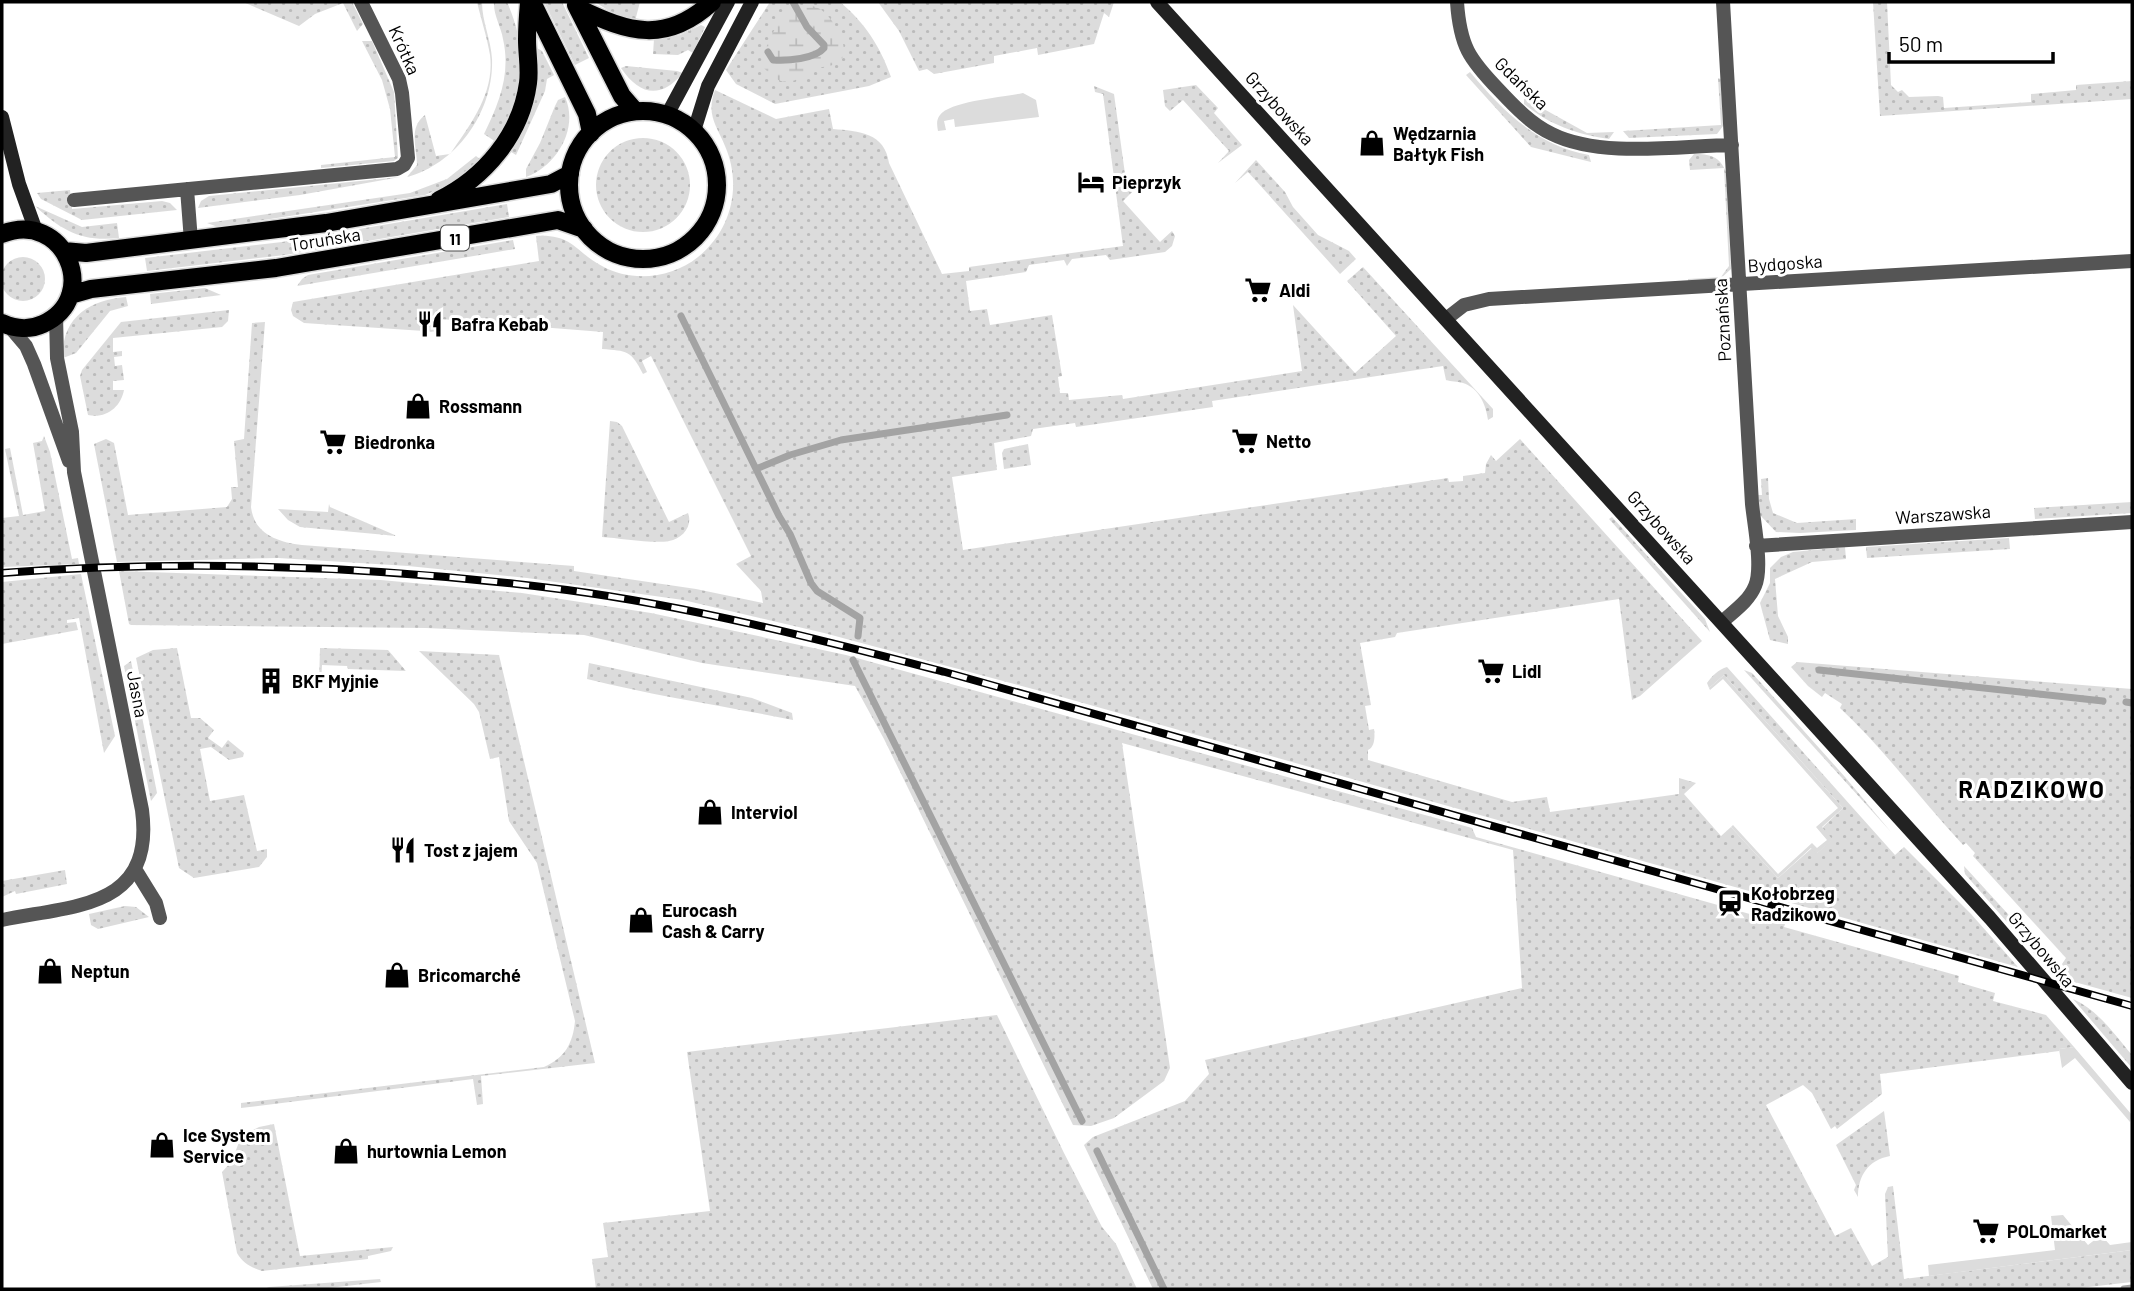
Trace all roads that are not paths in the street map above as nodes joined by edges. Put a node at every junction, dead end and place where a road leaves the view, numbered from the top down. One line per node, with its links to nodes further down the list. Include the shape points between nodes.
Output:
1 (361, 2): 17 (street, Krótka, via 399,79 408,158 404,165)
2 (530, 2): 14 (main road, via 587,114); 19 (main road, via 528,82 513,128 475,176)
3 (712, 2): 9 (main road, via 689,20 656,31 625,28)
4 (728, 2): 11 (street)
5 (752, 2): 13 (street, via 708,86)
6 (1157, 2): 29 (street, Grzybowska)
7 (1457, 2): 15 (street, Gdańska, via 1464,46 1475,63 1512,104 1553,135 1614,148)
8 (1723, 2): 15 (street, Poznańska)
9 (576, 5): 10 (main road, via 622,96)
10 (635, 111): 11 (main road, 11); 14 (main road, 11, via 612,118)
11 (667, 115): 13 (main road, 11)
12 (2, 117): 21 (street)
13 (694, 131): 20 (main road, 11, via 712,158 717,182 711,214 693,240 672,253 640,259 609,250)
14 (591, 132): 16 (main road, 11, via 577,152)
15 (1731, 145): 26 (street, Poznańska)
16 (570, 174): 19 (main road, Toruńska / 11, via 551,184); 20 (main road, 11, via 573,207)
17 (187, 189): 18 (street); 23 (street)
18 (74, 200)
19 (420, 208): 23 (main road, Toruńska / 11)
20 (584, 229): 27 (main road, Toruńska / 11, via 558,220 374,253)
21 (36, 231): 22 (main road); 24 (main road)
22 (2, 234)
23 (191, 241): 24 (main road, Toruńska / 11, via 86,253)
24 (64, 251): 27 (main road, via 72,270)
25 (2132, 261): 26 (street, Bydgoska)
26 (1739, 286): 29 (street, Bydgoska, via 1489,299 1464,305); 33 (street, Poznańska)
27 (70, 295): 28 (main road)
28 (56, 315): 30 (main road, via 34,327); 31 (street, Jasna, via 57,358 72,432)
29 (1446, 319): 34 (street, Grzybowska)
30 (5, 324): 31 (street, Jasna, via 26,346)
31 (74, 472): 35 (street, Jasna, via 142,810 144,841)
32 (2132, 522): 33 (street, Warszawska)
33 (1756, 546): 34 (street, Poznańska, via 1758,580 1754,589)
34 (1722, 622): 38 (street, Grzybowska, via 1990,918)
35 (135, 869): 36 (street); 37 (street, via 127,882 104,898)
36 (160, 918)
37 (2, 920)
38 (2132, 1083)

